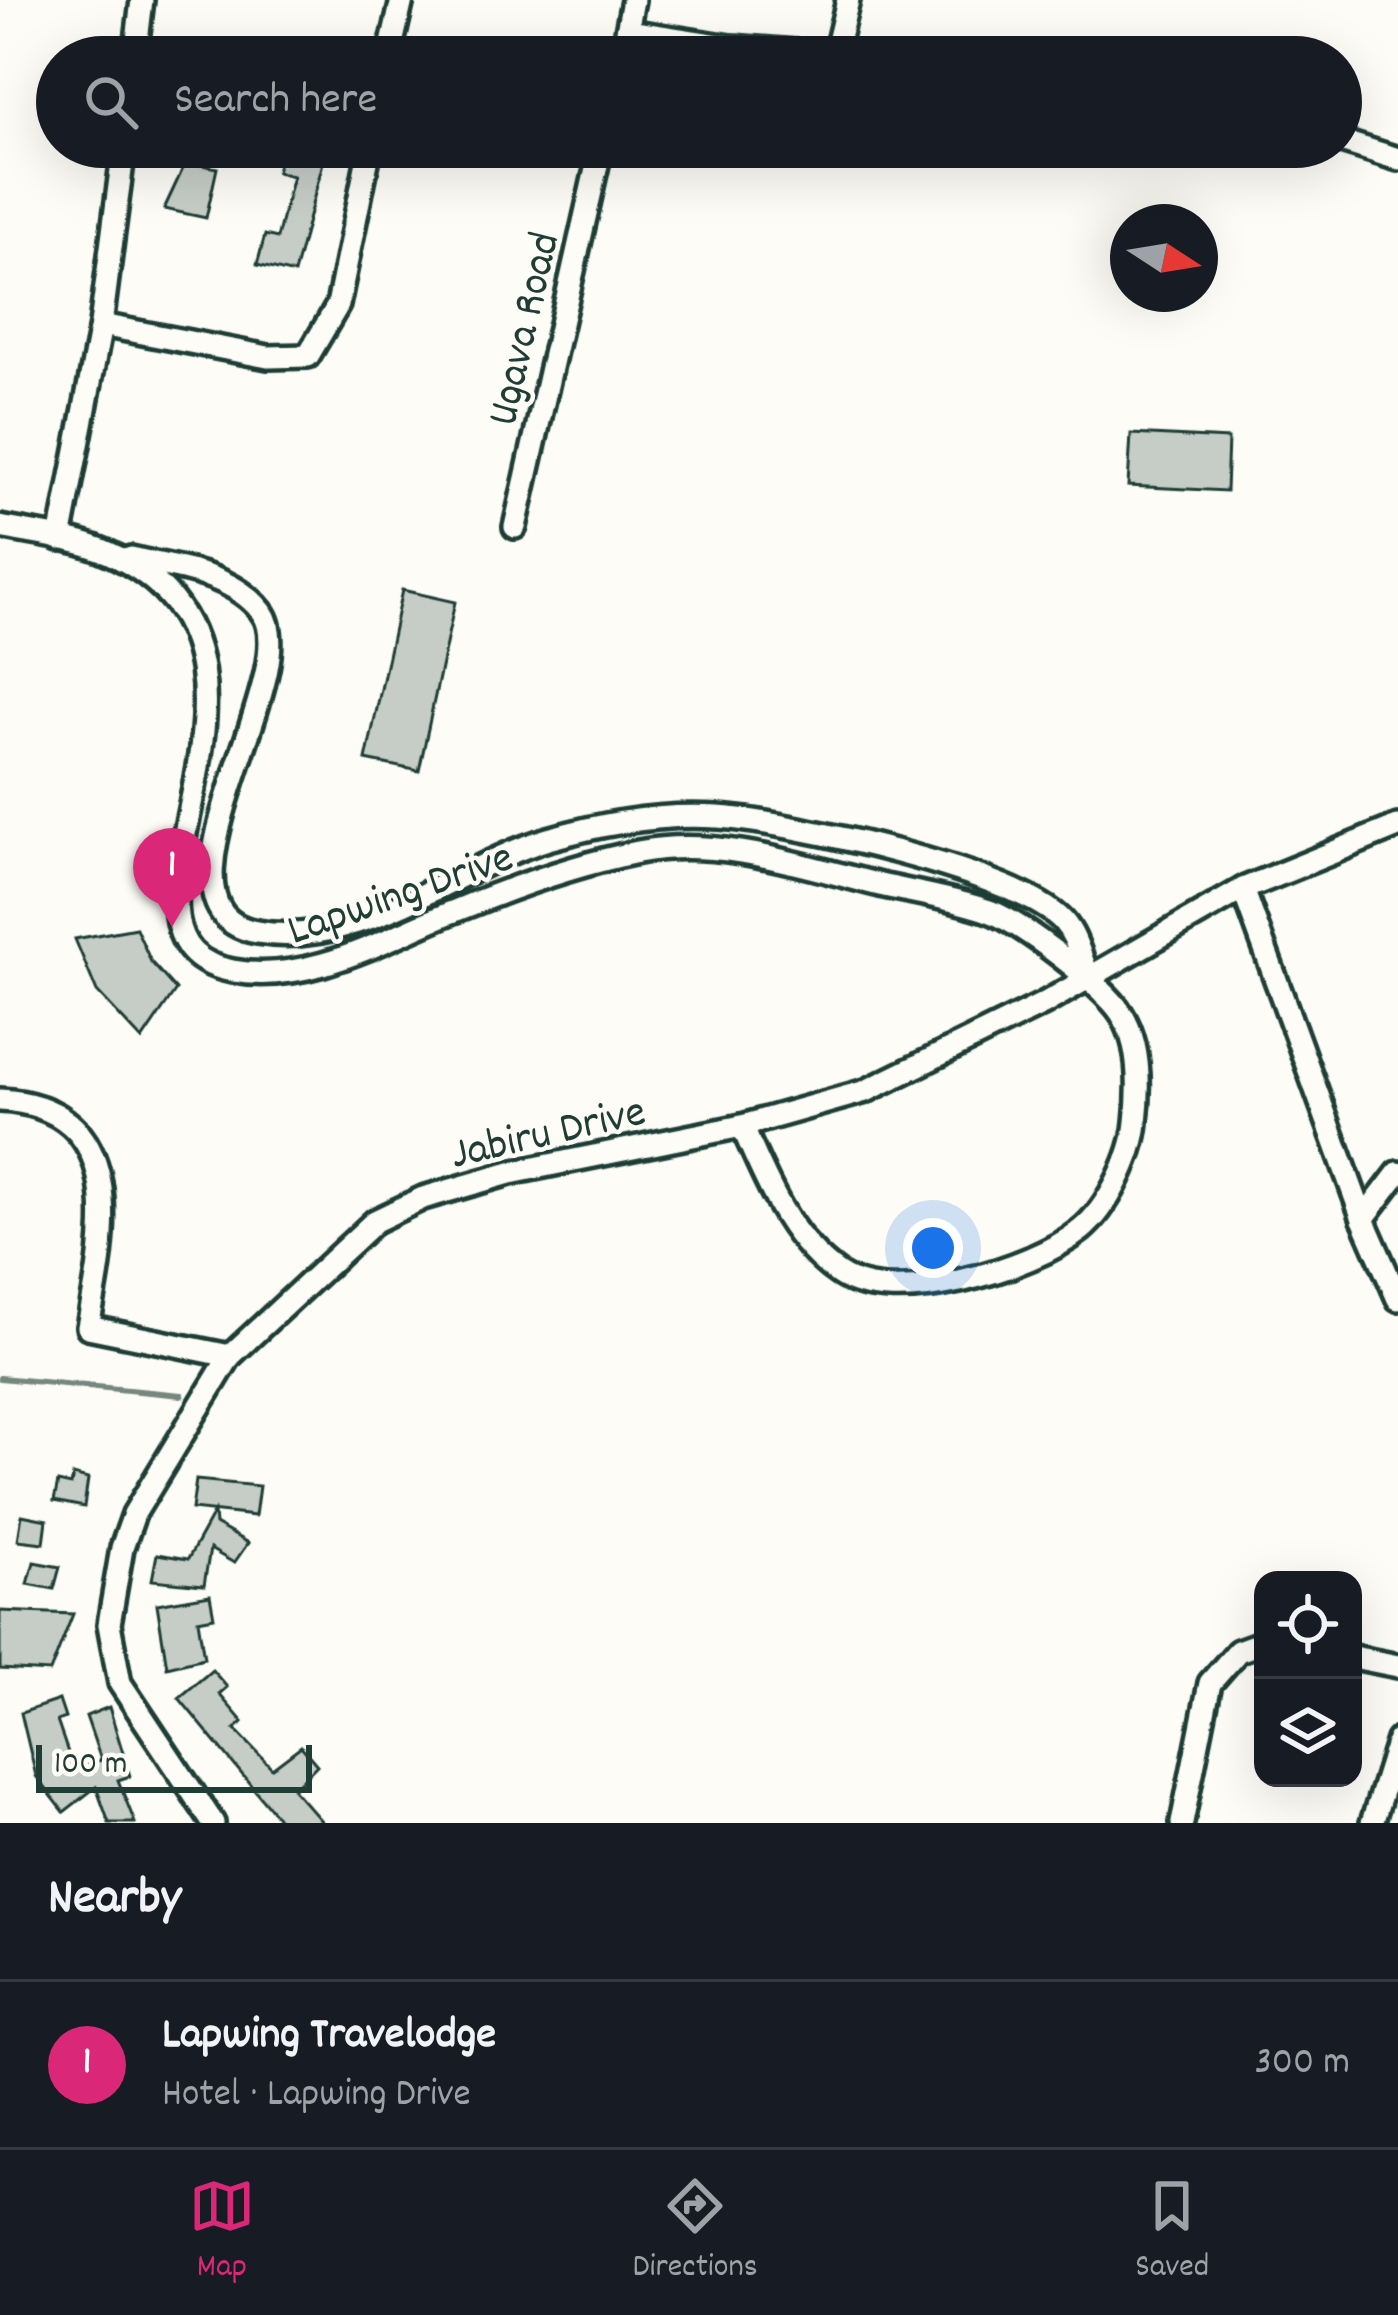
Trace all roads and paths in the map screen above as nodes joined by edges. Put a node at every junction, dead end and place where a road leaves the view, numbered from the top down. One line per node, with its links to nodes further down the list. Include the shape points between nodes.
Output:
1 (142, 0): 6 (street)
2 (402, 0): 7 (street)
3 (633, 0): 5 (street)
4 (848, 0): 10 (street)
5 (628, 31): 8 (street); 9 (street)
6 (138, 36)
7 (394, 36)
8 (627, 36)
9 (669, 36)
10 (840, 36)
11 (1362, 147): 12 (street)
12 (1398, 159)
13 (121, 168): 16 (street)
14 (366, 168): 16 (street, via 338,305 308,356 268,357)
15 (596, 168): 18 (street, Ugava Road)
16 (101, 325): 19 (street)
17 (0, 527): 19 (street, Lapwing Drive)
18 (515, 527)
19 (60, 539): 20 (street, Lapwing Drive)
20 (107, 551): 23 (street, Lapwing Drive, via 173,602 204,665 208,720 173,906 188,947 208,963 256,973 324,963 459,908 669,848 748,853 990,911); 23 (street, via 231,583 267,620 271,660 215,854 220,911 243,929 287,934 348,924 543,841 610,823 717,817 976,875 1062,920)
21 (1398, 826): 22 (street, Jabiru Drive)
22 (1244, 889): 23 (street, Jabiru Drive); 27 (street)
23 (1090, 979): 25 (street, Jabiru Drive, via 866,1091); 25 (street, via 1123,1015 1135,1051 1135,1136 1085,1227 1042,1255 899,1291 863,1287 805,1243)
24 (0, 1100): 29 (street, via 55,1114 94,1147 98,1274 88,1328)
25 (742, 1126): 29 (street, Jabiru Drive, via 510,1173 401,1206)
26 (1398, 1173): 27 (street)
27 (1363, 1220): 28 (street)
28 (1398, 1299)
29 (230, 1356): 34 (street, Jabiru Drive, via 134,1514 109,1624 120,1682)
30 (1254, 1645): 35 (street, via 1210,1682)
31 (1362, 1659): 32 (street)
32 (1398, 1666)
33 (1398, 1740): 36 (street)
34 (213, 1823)
35 (1183, 1823)
36 (1372, 1823)

